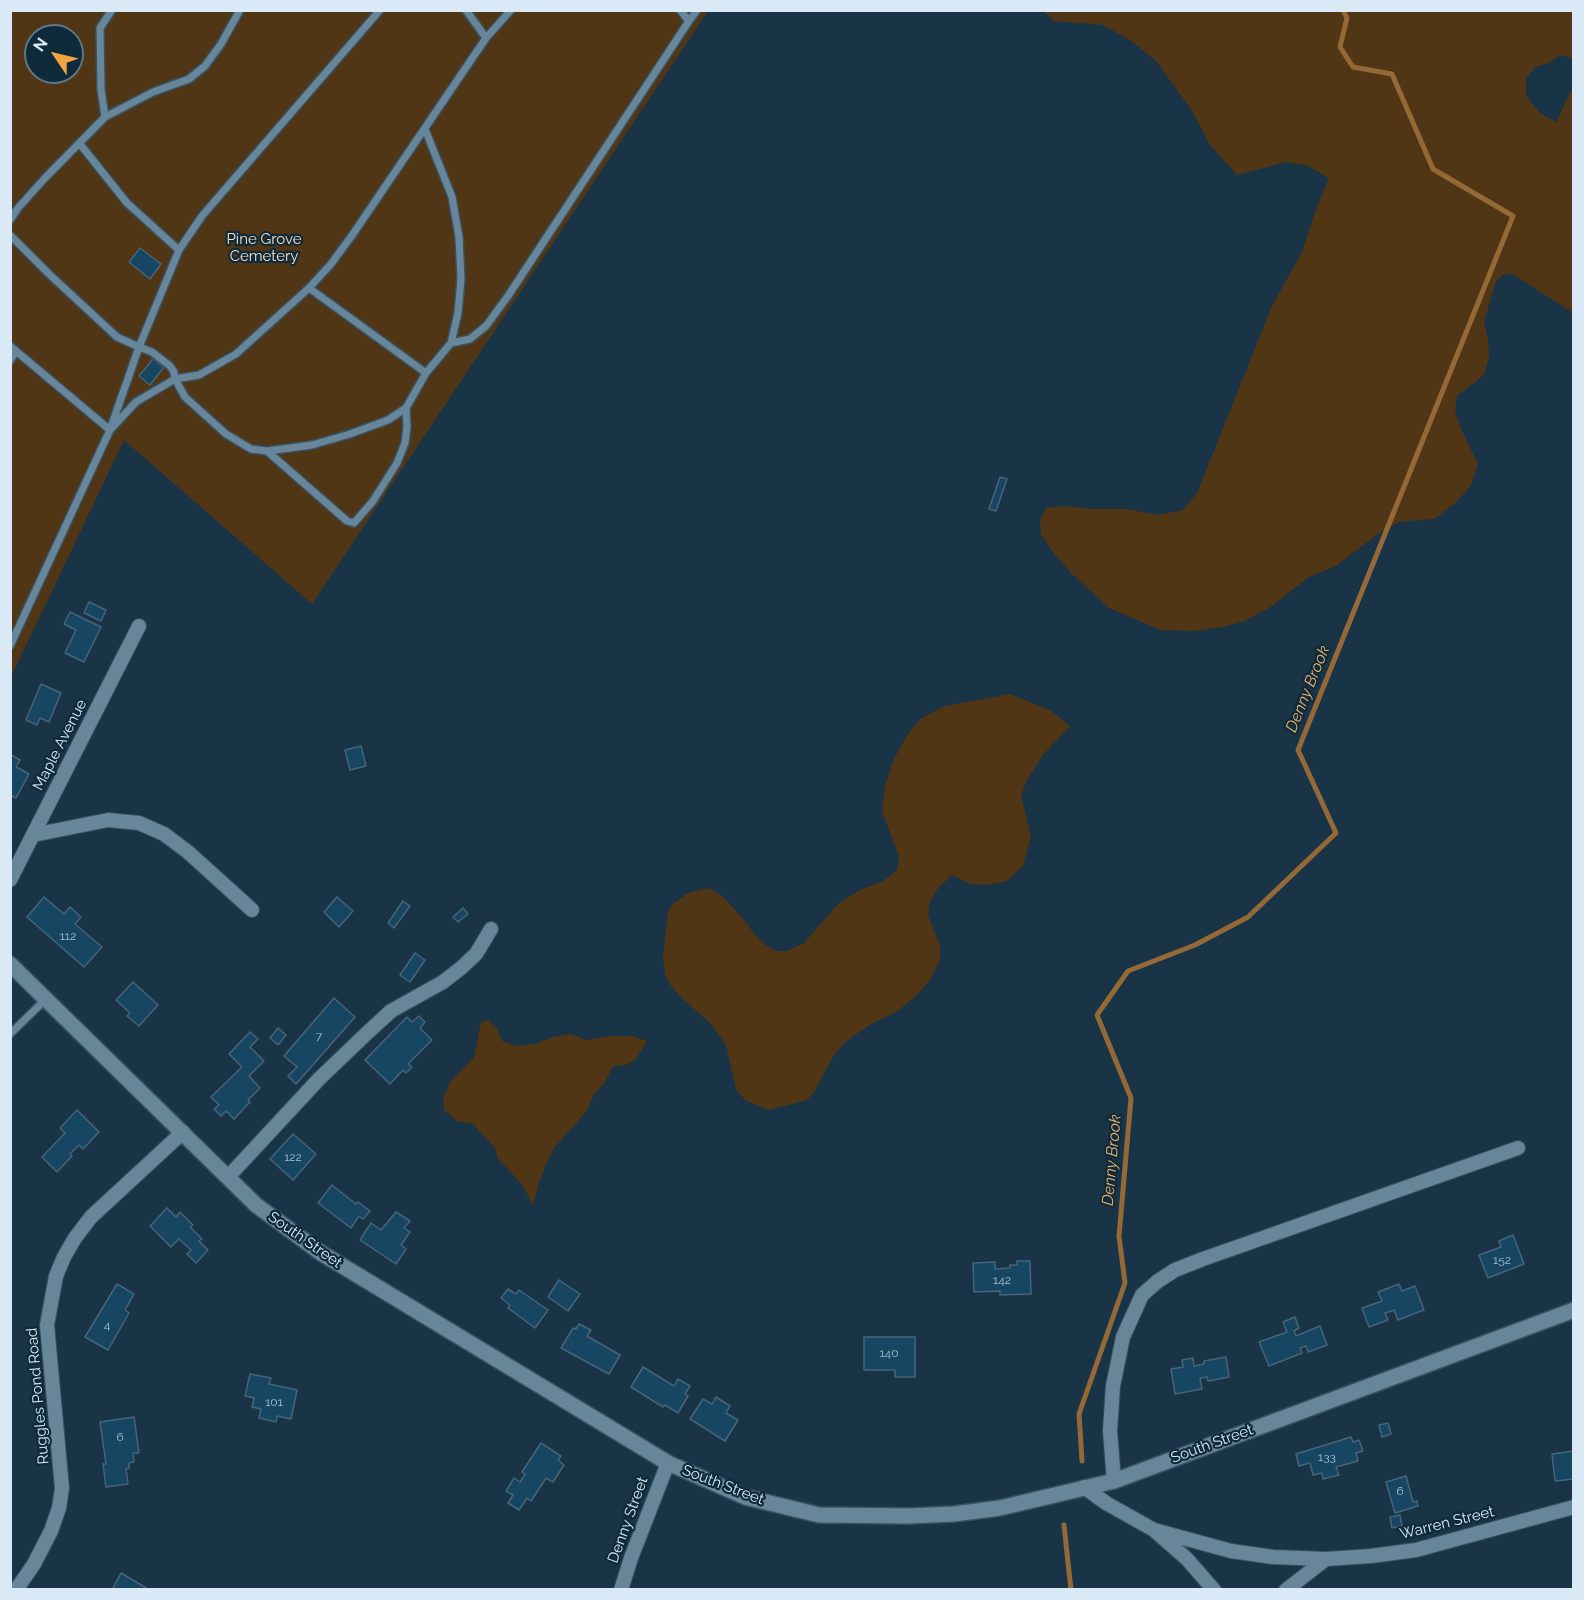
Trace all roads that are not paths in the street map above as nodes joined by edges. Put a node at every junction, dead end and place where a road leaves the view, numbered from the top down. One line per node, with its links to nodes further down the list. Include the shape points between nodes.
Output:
1 (112, 10): 10 (lane, via 100,28)
2 (240, 10): 10 (lane, via 205,66 189,79)
3 (380, 10): 15 (lane, via 202,216)
4 (466, 10): 9 (lane)
5 (511, 10): 9 (lane)
6 (680, 10): 8 (lane)
7 (697, 10): 8 (lane)
8 (689, 21): 17 (lane, via 486,326 470,339)
9 (486, 38): 11 (lane)
10 (105, 117): 12 (lane)
11 (425, 129): 16 (lane, via 353,234); 17 (lane, via 452,196 459,237 458,313)
12 (80, 144): 13 (lane); 15 (lane, via 127,203)
13 (10, 220)
14 (10, 235): 18 (lane, via 117,337)
15 (179, 250): 18 (lane)
16 (309, 288): 21 (lane); 22 (lane, via 237,354 199,375)
17 (451, 343): 21 (lane)
18 (139, 347): 22 (lane, via 170,366); 24 (lane)
19 (13, 348): 20 (lane); 24 (lane)
20 (10, 361)
21 (426, 373): 23 (lane)
22 (175, 379): 24 (lane, via 136,402); 25 (lane, via 185,397 226,434 251,449)
23 (406, 408): 25 (lane, via 388,420 312,446); 25 (lane, via 405,443 397,463 374,501 354,523)
24 (110, 430): 27 (lane)
25 (267, 451)
26 (139, 626): 28 (street, Maple Avenue)
27 (10, 646)
28 (33, 835): 29 (street, Maple Avenue); 30 (street, via 108,820 139,823 164,834 188,852)
29 (10, 880)
30 (252, 910)
31 (491, 929): 37 (street, via 476,954 461,968 391,1011 366,1034)
32 (10, 964): 33 (main road, South Street)
33 (46, 999): 34 (lane); 35 (main road, South Street)
34 (10, 1034)
35 (183, 1132): 37 (main road, South Street); 45 (street, Ruggles Pond Road, via 91,1217 63,1257 56,1276 47,1325 62,1488 51,1531)
36 (1518, 1148): 40 (street, via 1203,1259 1158,1281 1142,1295 1124,1337 1113,1386 1110,1431)
37 (228, 1177): 39 (main road, South Street, via 256,1205 321,1253)
38 (1574, 1310): 40 (main road, South Street)
39 (668, 1463): 41 (main road, South Street, via 745,1497 819,1515 954,1514 1000,1508); 46 (street, Denny Street)
40 (1114, 1481): 41 (main road, South Street)
41 (1084, 1487): 43 (street)
42 (1574, 1507): 44 (street, Warren Street, via 1416,1550)
43 (1154, 1530): 44 (street, Warren Street, via 1231,1551); 47 (street)
44 (1326, 1559): 48 (street)
45 (16, 1590)
46 (621, 1590)
47 (1214, 1590)
48 (1286, 1590)

